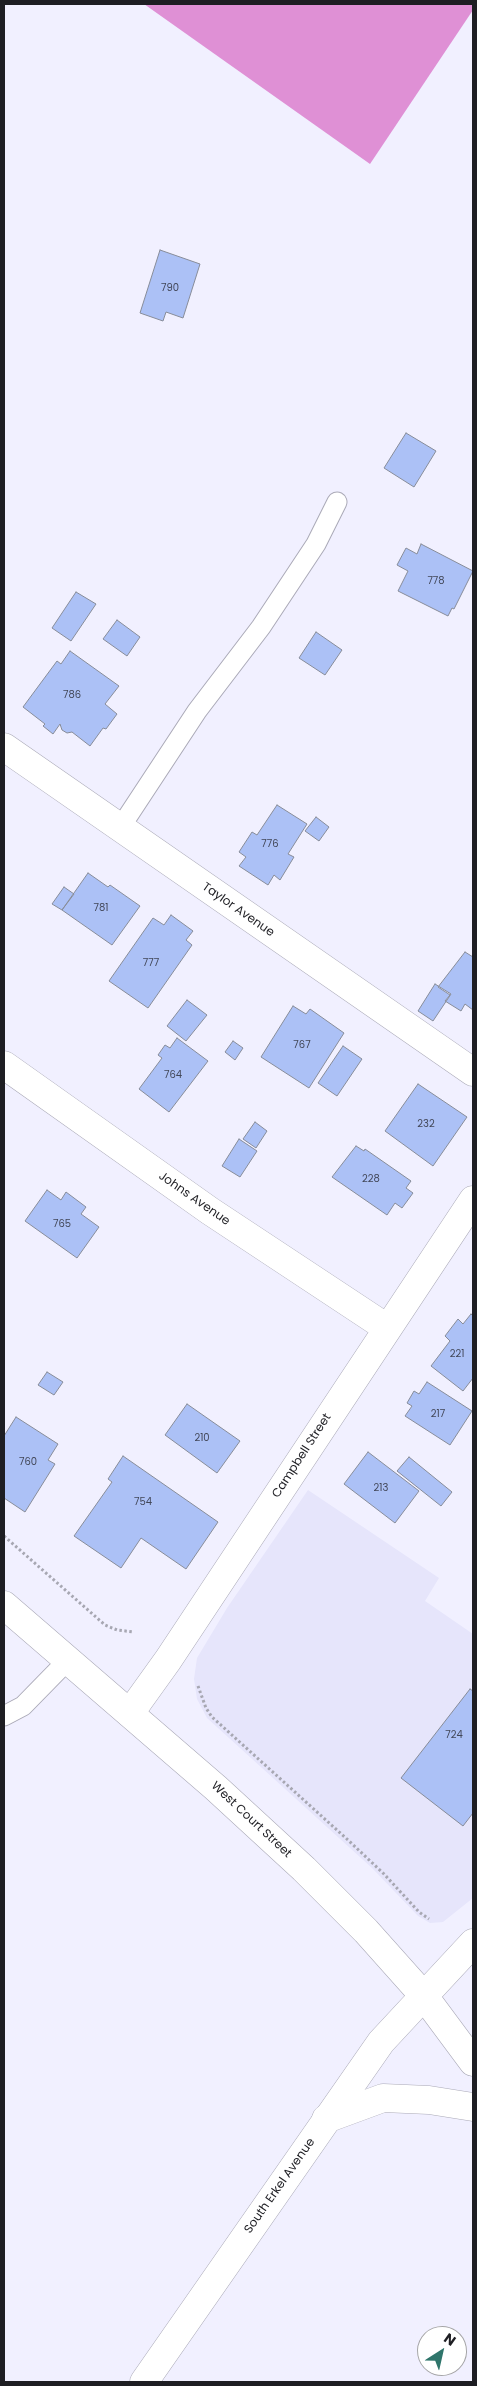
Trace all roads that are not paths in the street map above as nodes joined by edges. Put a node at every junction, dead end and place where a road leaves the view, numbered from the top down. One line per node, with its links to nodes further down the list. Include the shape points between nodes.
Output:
1 (337, 502): 3 (lane, via 316,544 261,627 198,712)
2 (4, 747): 3 (street, Taylor Avenue)
3 (120, 828): 4 (street, Taylor Avenue)
4 (470, 1064)
5 (4, 1065): 7 (street, Johns Avenue, via 210,1211)
6 (473, 1200): 7 (street, Campbell Street)
7 (387, 1328): 10 (street, Campbell Street)
8 (4, 1604): 9 (street, West Court Street)
9 (68, 1660): 10 (street, West Court Street); 11 (lane, via 23,1706)
10 (130, 1713): 13 (street, West Court Street, via 304,1869)
11 (4, 1716)
12 (473, 1943): 13 (street, South Erkel Avenue)
13 (424, 1996): 14 (street, West Court Street); 16 (street, South Erkel Avenue, via 382,2042)
14 (473, 2062)
15 (473, 2107): 16 (street, via 429,2100 383,2098)
16 (326, 2119): 17 (street, South Erkel Avenue)
17 (144, 2382)

